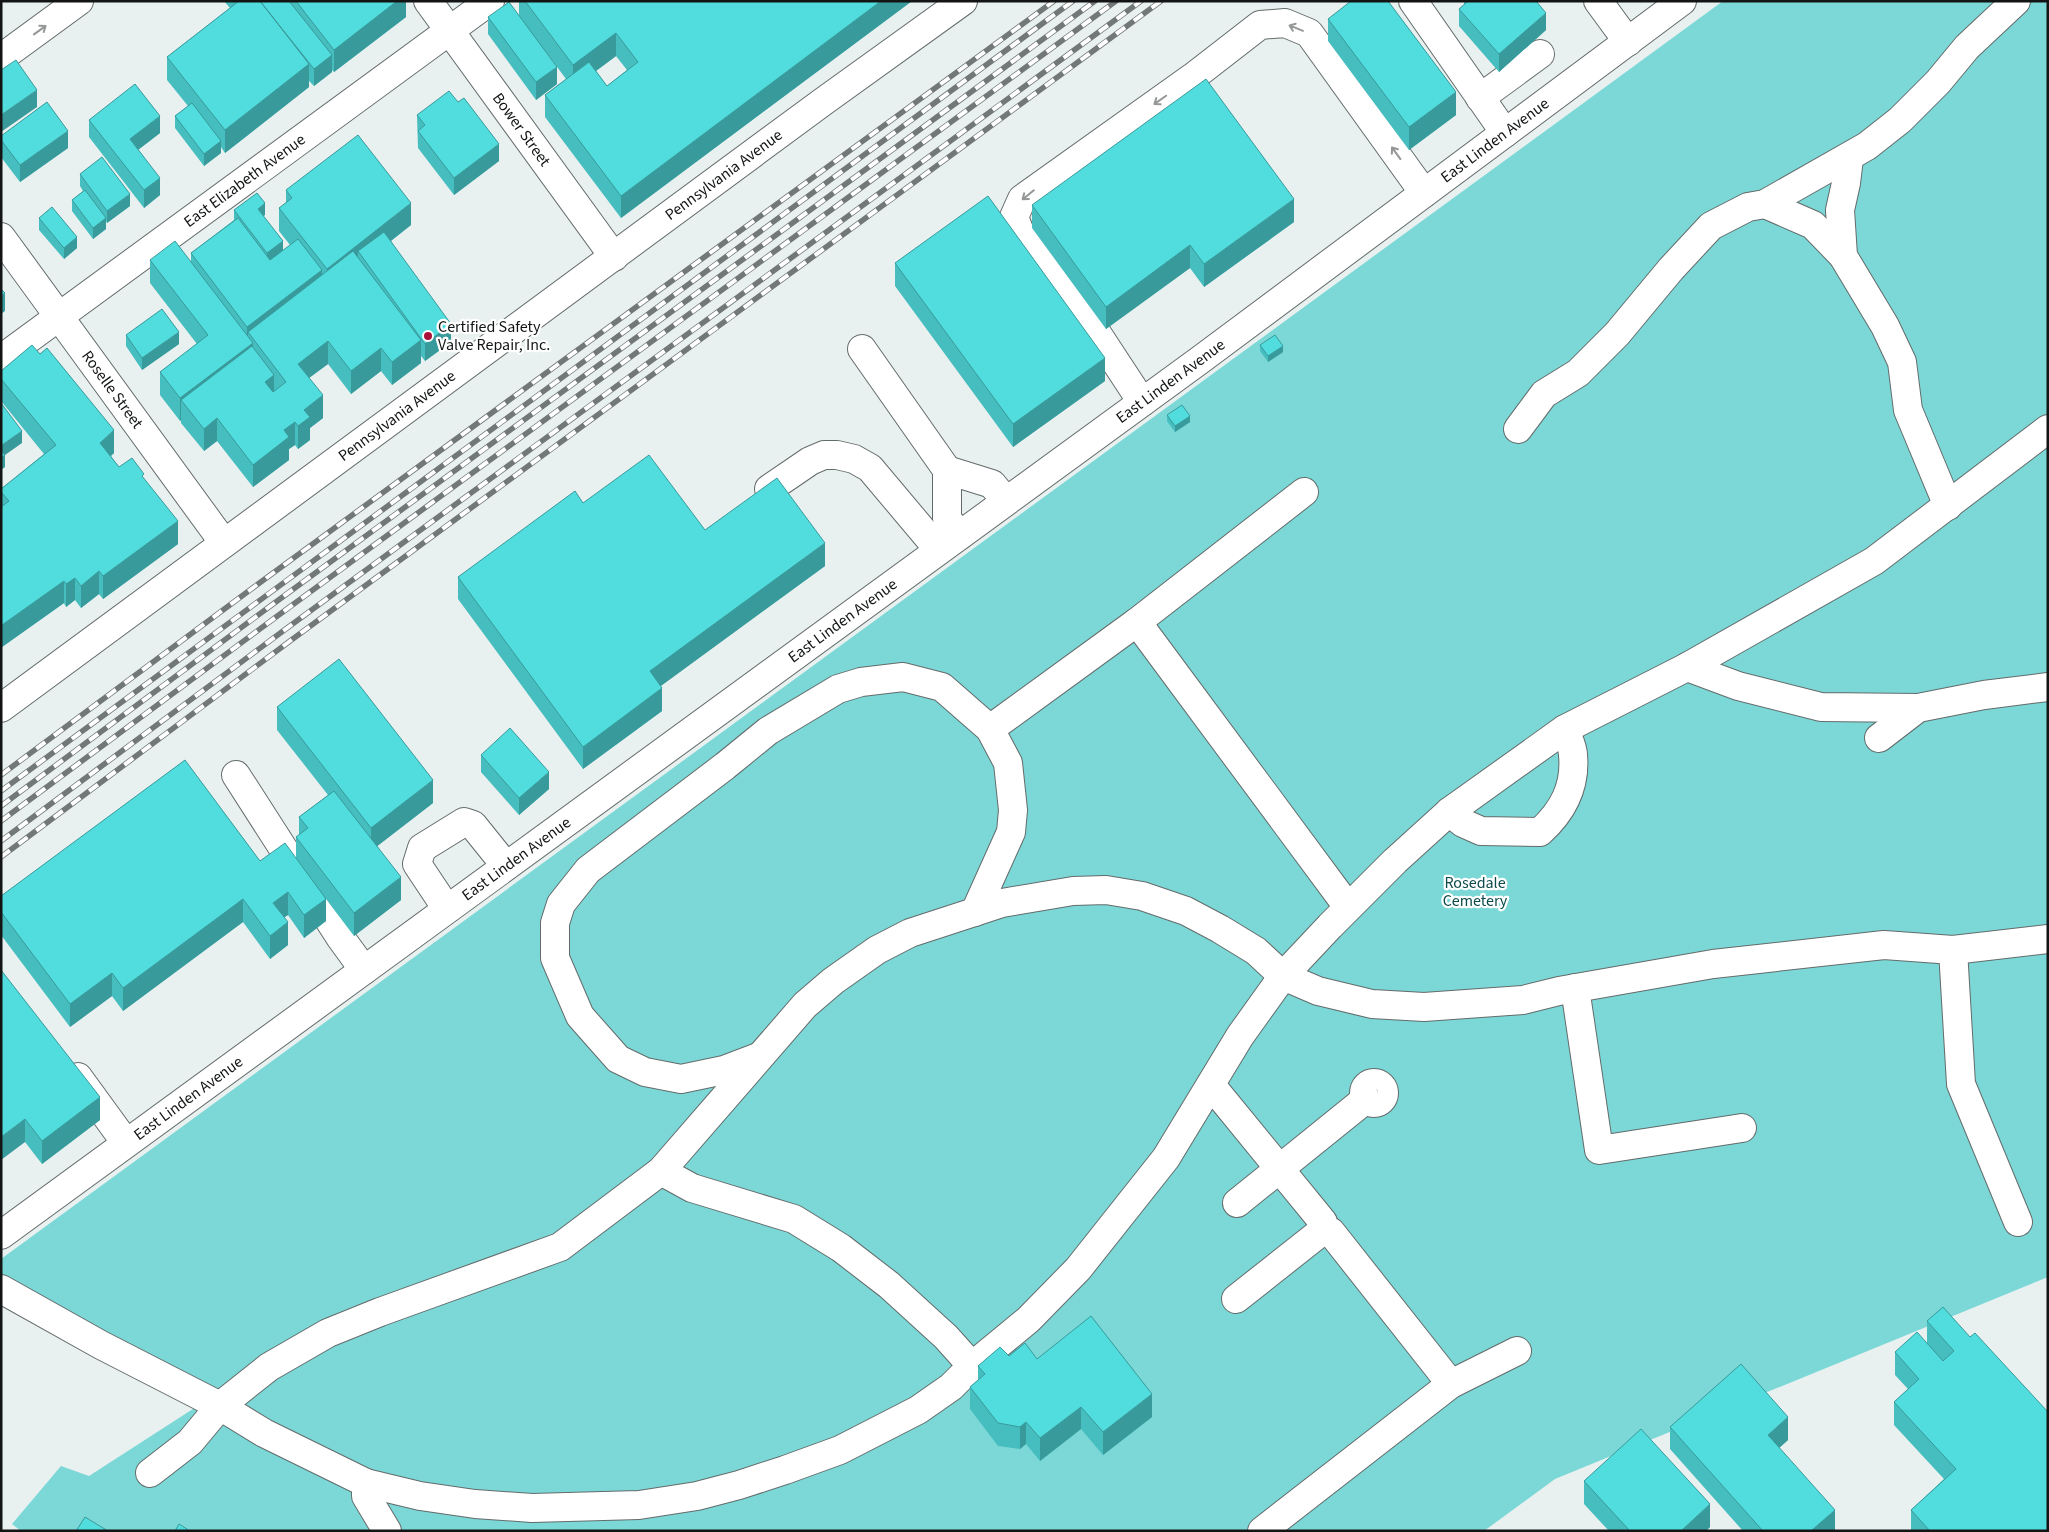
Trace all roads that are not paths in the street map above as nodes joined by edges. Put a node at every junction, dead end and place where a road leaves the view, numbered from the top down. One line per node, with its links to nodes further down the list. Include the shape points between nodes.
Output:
1 (79, 1): 12 (street, one-way to 1)
2 (428, 1): 9 (street, Bower Street)
3 (490, 1): 9 (street, East Elizabeth Avenue)
4 (963, 1): 20 (street, Pennsylvania Avenue)
5 (1413, 1): 13 (street)
6 (1598, 1): 10 (street)
7 (1682, 1): 10 (street, East Linden Avenue)
8 (2016, 1): 15 (street, via 1900,120)
9 (450, 31): 20 (street, Bower Street); 21 (street, East Elizabeth Avenue)
10 (1628, 42): 14 (street, East Linden Avenue)
11 (1540, 54): 13 (street)
12 (1, 58)
13 (1480, 98): 14 (street)
14 (1505, 133): 16 (street, East Linden Avenue)
15 (1849, 158): 17 (street); 19 (street, via 1840,210)
16 (1424, 193): 24 (street, East Linden Avenue); 24 (street, one-way to 24, via 1310,33 1285,23 1260,25 1022,199 1014,217 1021,235 1098,335)
17 (1765, 204): 19 (street, via 1813,224); 25 (street, via 1748,207 1711,226 1617,334 1578,373 1544,394)
18 (1, 237): 21 (street, Roselle Street)
19 (1843, 256): 31 (street, via 1885,326 1902,362 1908,410)
20 (614, 257): 32 (street, Pennsylvania Avenue)
21 (59, 316): 23 (street, East Elizabeth Avenue); 32 (street, Roselle Street)
22 (862, 349): 27 (street)
23 (1, 359)
24 (1142, 402): 30 (street, East Linden Avenue)
25 (1518, 429)
26 (2048, 429): 31 (street)
27 (947, 470): 30 (street, via 992,484); 33 (street)
28 (769, 489): 33 (street, via 824,455 837,454 854,459 870,468)
29 (1304, 492): 34 (street)
30 (1006, 501): 33 (street, East Linden Avenue)
31 (1948, 506): 35 (street, via 1874,561)
32 (224, 543): 37 (street, Pennsylvania Avenue)
33 (949, 543): 44 (street, East Linden Avenue)
34 (1137, 622): 40 (street); 45 (street)
35 (1687, 667): 38 (street, via 1738,686 1821,707); 39 (street)
36 (2048, 688): 38 (street, via 1984,695)
37 (1, 708)
38 (1918, 708): 41 (street)
39 (1565, 728): 43 (street); 43 (street, via 1573,754 1571,791 1554,820 1540,832 1482,831 1463,823)
40 (990, 729): 47 (street, via 1008,763 1013,810 1011,832); 53 (street, via 942,687 904,676 861,682 838,690 768,730 588,870 561,904 555,924 555,958 580,1016 618,1059 645,1072 681,1080 724,1070)
41 (1880, 738)
42 (236, 775): 50 (street)
43 (1449, 812): 45 (street)
44 (506, 866): 46 (street, East Linden Avenue); 46 (street, via 473,825 464,822 422,848 416,864)
45 (1348, 907): 51 (street)
46 (447, 909): 50 (street, East Linden Avenue)
47 (975, 912): 51 (street, via 1002,903 1073,891 1106,890 1142,896 1186,911 1220,929 1256,952); 53 (street, via 910,934 877,950 805,1005)
48 (2048, 939): 49 (street)
49 (1953, 950): 52 (street, via 1884,945 1713,964); 62 (street, via 1961,1084)
50 (364, 970): 58 (street, East Linden Avenue)
51 (1283, 976): 52 (street, via 1318,991 1372,1004 1424,1006 1523,1000); 55 (street, via 1240,1036)
52 (1575, 988): 57 (street, via 1600,1150)
53 (760, 1056): 60 (street)
54 (64, 1059): 58 (street)
55 (1211, 1085): 59 (street); 68 (street, via 1166,1158 1078,1269 1028,1320)
56 (1366, 1099): 59 (street)
57 (1742, 1128)
58 (126, 1143): 64 (street, East Linden Avenue)
59 (1280, 1169): 61 (street); 63 (street)
60 (661, 1171): 68 (street, via 692,1188 794,1219 841,1248 946,1336); 70 (street, via 560,1247 328,1333 269,1367)
61 (1237, 1203)
62 (2018, 1222)
63 (1325, 1228): 66 (street); 69 (street)
64 (3, 1230)
65 (1, 1289): 70 (street)
66 (1236, 1299)
67 (1516, 1351): 69 (street)
68 (972, 1366): 72 (street, via 951,1387 918,1410 840,1450 697,1496 638,1505 532,1508 457,1502)
69 (1451, 1384): 74 (street)
70 (220, 1406): 71 (street, via 190,1442); 72 (street, via 264,1433)
71 (150, 1473)
72 (366, 1483): 73 (street, via 366,1496)
73 (387, 1531)
74 (1262, 1531)

